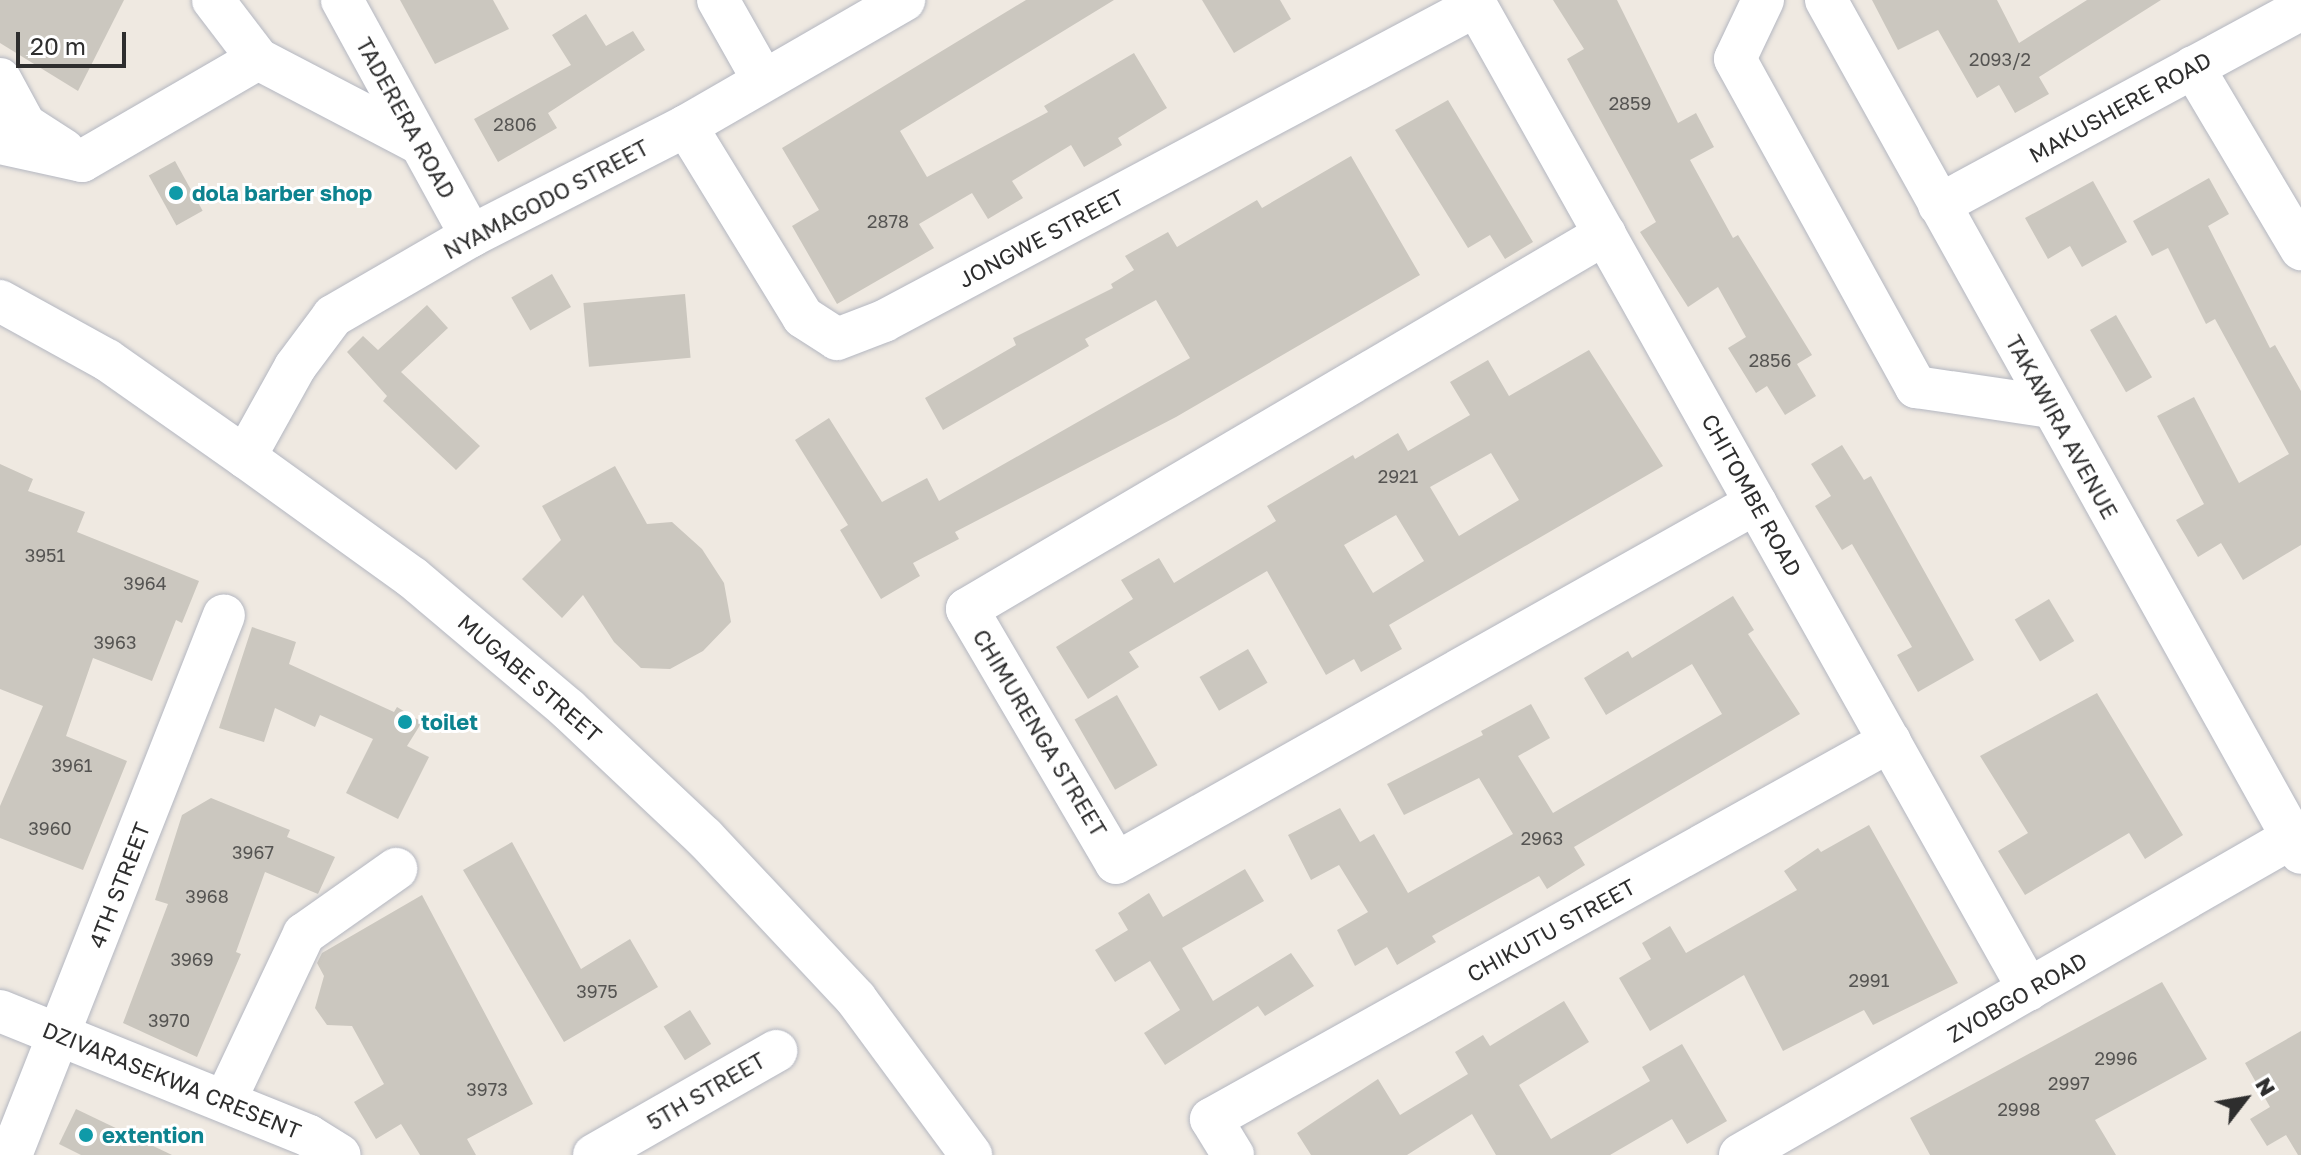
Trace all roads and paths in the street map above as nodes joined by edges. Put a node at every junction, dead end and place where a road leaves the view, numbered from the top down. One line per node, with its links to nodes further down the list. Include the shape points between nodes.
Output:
1 (213, 0): 9 (street)
2 (342, 0): 15 (street, TADERERA ROAD)
3 (718, 0): 12 (street)
4 (904, 0): 12 (street, NYAMAGODO STREET)
5 (1763, 0): 22 (street, via 1735,59 1916,387)
6 (1826, 0): 17 (street, TAKAWIRA AVENUE)
7 (1475, 3): 13 (street, JONGWE STREET, via 884,321 837,339 803,317); 18 (street, CHITOMBE ROAD)
8 (2301, 9): 10 (street, MAKUSHERE ROAD)
9 (258, 59): 15 (street); 16 (street)
10 (2193, 67): 17 (street, MAKUSHERE ROAD); 20 (street)
11 (0, 79): 16 (street, via 25,125)
12 (763, 80): 13 (street, NYAMAGODO STREET)
13 (686, 126): 19 (street, NYAMAGODO STREET)
14 (0, 143): 16 (street)
15 (419, 143): 19 (street, TADERERA ROAD)
16 (82, 161)
17 (1939, 205): 22 (street, TAKAWIRA AVENUE)
18 (1605, 234): 24 (street, CHITOMBE ROAD); 24 (street, CHIMURENGA STREET, via 967,609 1116,863)
19 (471, 236): 23 (street, NYAMAGODO STREET, via 333,316 303,355)
20 (2301, 249)
21 (0, 301): 23 (street, MUGABE STREET, via 107,360)
22 (2051, 407): 27 (street, TAKAWIRA AVENUE)
23 (245, 457): 37 (street, MUGABE STREET, via 413,578 568,709 692,826 856,999)
24 (1756, 503): 26 (street, CHITOMBE ROAD)
25 (224, 615): 31 (street, 4TH STREET)
26 (1890, 741): 29 (street, CHITOMBE ROAD); 38 (street, CHIKUTU STREET, via 1211,1119)
27 (2297, 845): 29 (street, ZVOBGO ROAD)
28 (396, 869): 33 (street, via 304,934)
29 (2029, 990): 39 (street, ZVOBGO ROAD)
30 (0, 1011): 31 (street, DZIVARASEKWA CRESENT)
31 (61, 1035): 33 (street, DZIVARASEKWA CRESENT); 34 (street, 4TH STREET)
32 (776, 1051): 36 (street, 5TH STREET)
33 (225, 1101): 35 (street, DZIVARASEKWA CRESENT, via 309,1136)
34 (11, 1155)
35 (340, 1155)
36 (594, 1155)
37 (971, 1155)
38 (1233, 1155)
39 (1740, 1155)

